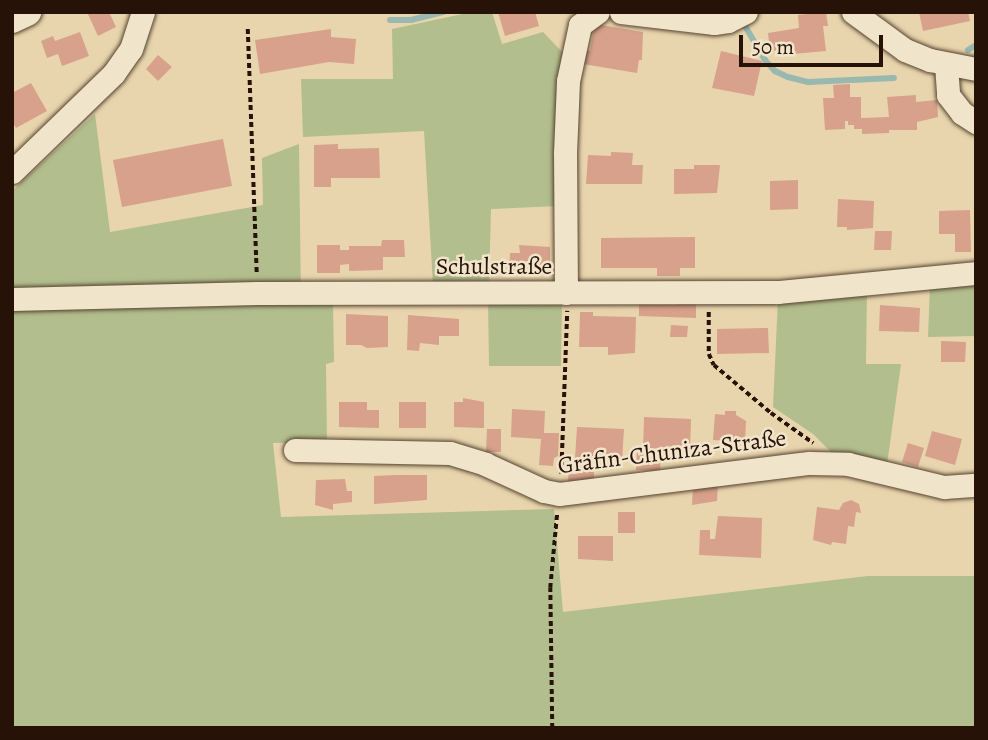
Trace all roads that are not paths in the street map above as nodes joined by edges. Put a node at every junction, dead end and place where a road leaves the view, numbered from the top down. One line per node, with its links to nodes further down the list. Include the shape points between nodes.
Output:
1 (27, 12): 7 (street)
2 (143, 12): 11 (street, via 131,49 114,72)
3 (598, 12): 13 (street, via 580,24 568,81)
4 (621, 12): 6 (street, via 714,23)
5 (853, 12): 8 (street, via 905,50)
6 (740, 15)
7 (12, 19)
8 (946, 64): 9 (street); 10 (street, via 948,95)
9 (976, 69)
10 (976, 122)
11 (12, 172)
12 (976, 273): 13 (street, Schulstraße, via 811,290)
13 (566, 293): 14 (street, Schulstraße)
14 (12, 299)
15 (295, 450): 16 (street, Gräfin-Chuniza-Straße, via 450,453 559,494 775,465 836,463 944,487)
16 (976, 485)

